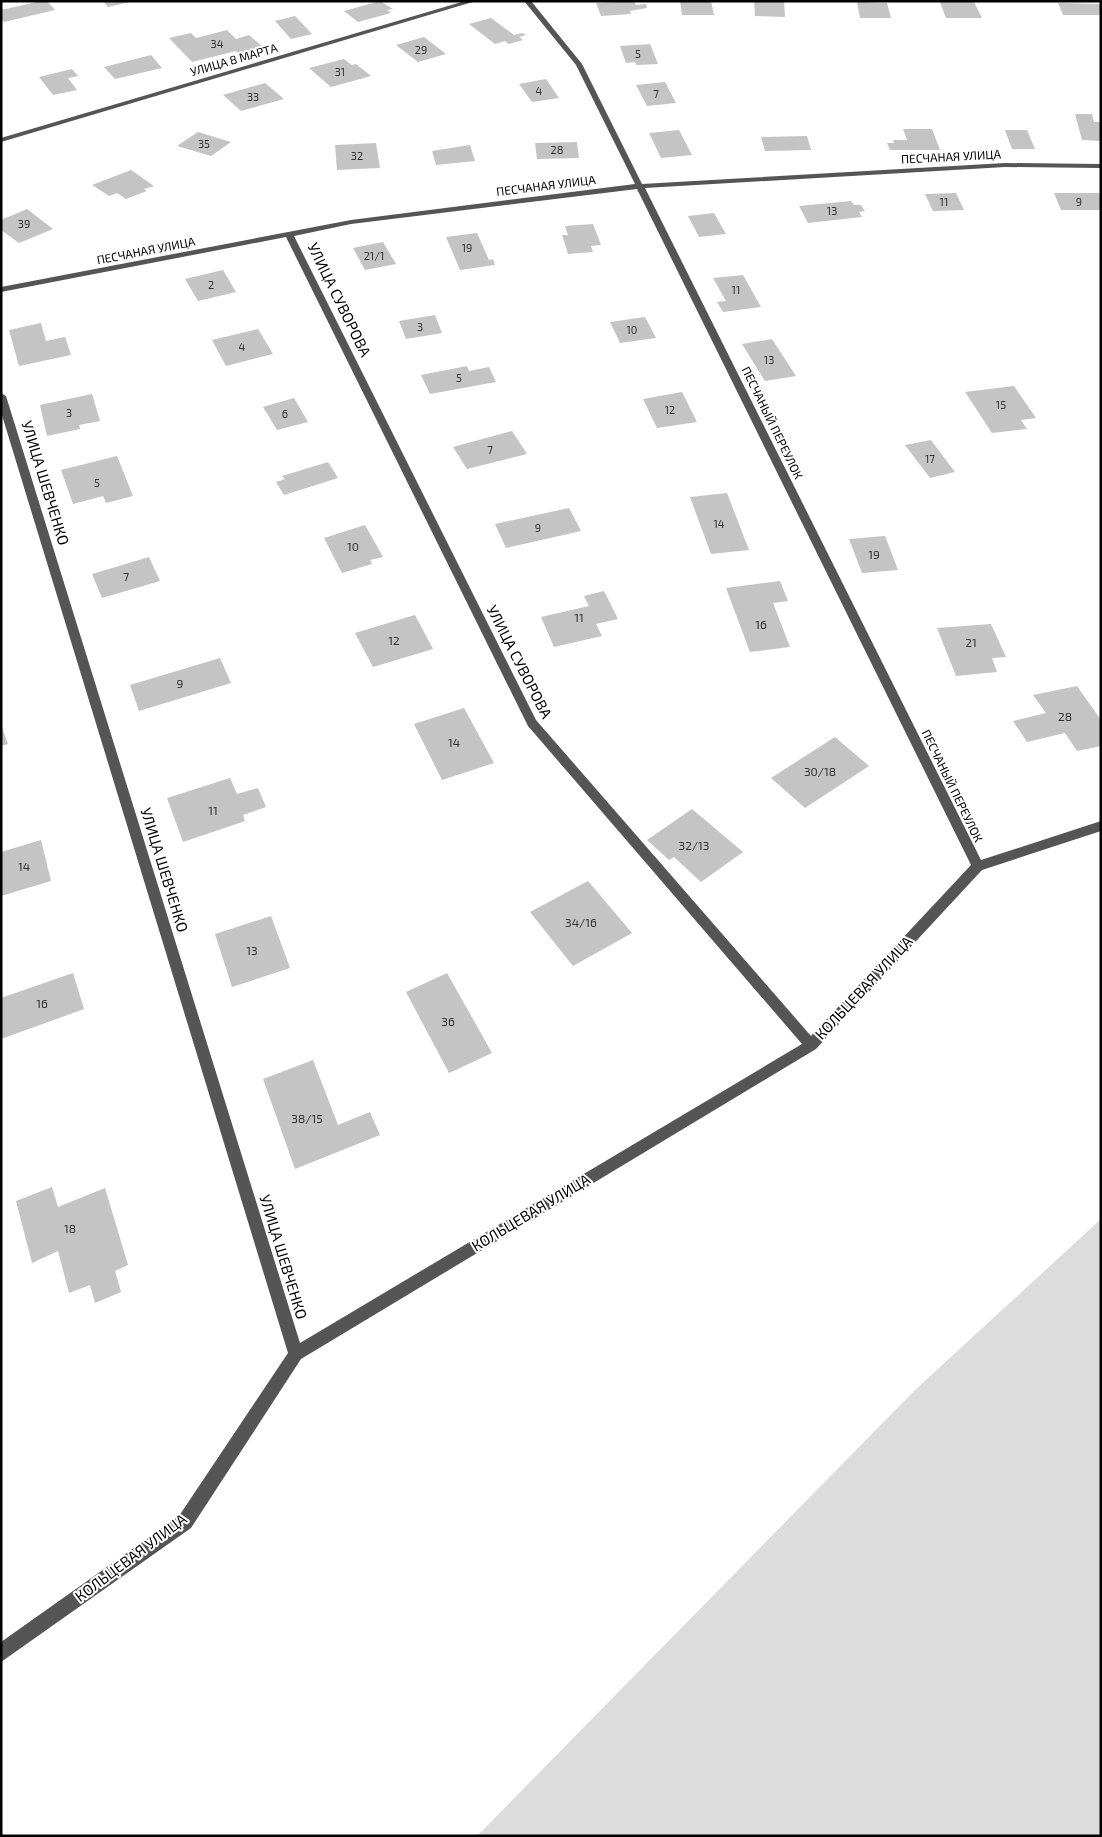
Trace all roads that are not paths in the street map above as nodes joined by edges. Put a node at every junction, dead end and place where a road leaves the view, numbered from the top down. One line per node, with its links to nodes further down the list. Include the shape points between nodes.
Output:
1 (473, 1): 3 (street, УЛИЦА 8 МАРТА)
2 (527, 1): 5 (street, ПЕСЧАНЫЙ ПЕРЕУЛОК, via 579,64)
3 (1, 140)
4 (1101, 166): 5 (street, ПЕСЧАНАЯ УЛИЦА, via 1005,165)
5 (640, 186): 6 (street, ПЕСЧАНАЯ УЛИЦА, via 350,222); 10 (street, ПЕСЧАНЫЙ ПЕРЕУЛОК)
6 (289, 234): 7 (street, ПЕСЧАНАЯ УЛИЦА); 11 (street, УЛИЦА СУВОРОВА, via 532,723)
7 (1, 290)
8 (1, 396): 12 (street, УЛИЦА ШЕВЧЕНКО)
9 (1101, 826): 10 (street, КОЛЬЦЕВАЯ УЛИЦА)
10 (978, 866): 11 (street, КОЛЬЦЕВАЯ УЛИЦА)
11 (811, 1045): 12 (street, КОЛЬЦЕВАЯ УЛИЦА)
12 (296, 1354): 13 (street, КОЛЬЦЕВАЯ УЛИЦА, via 185,1522)
13 (1, 1653)

